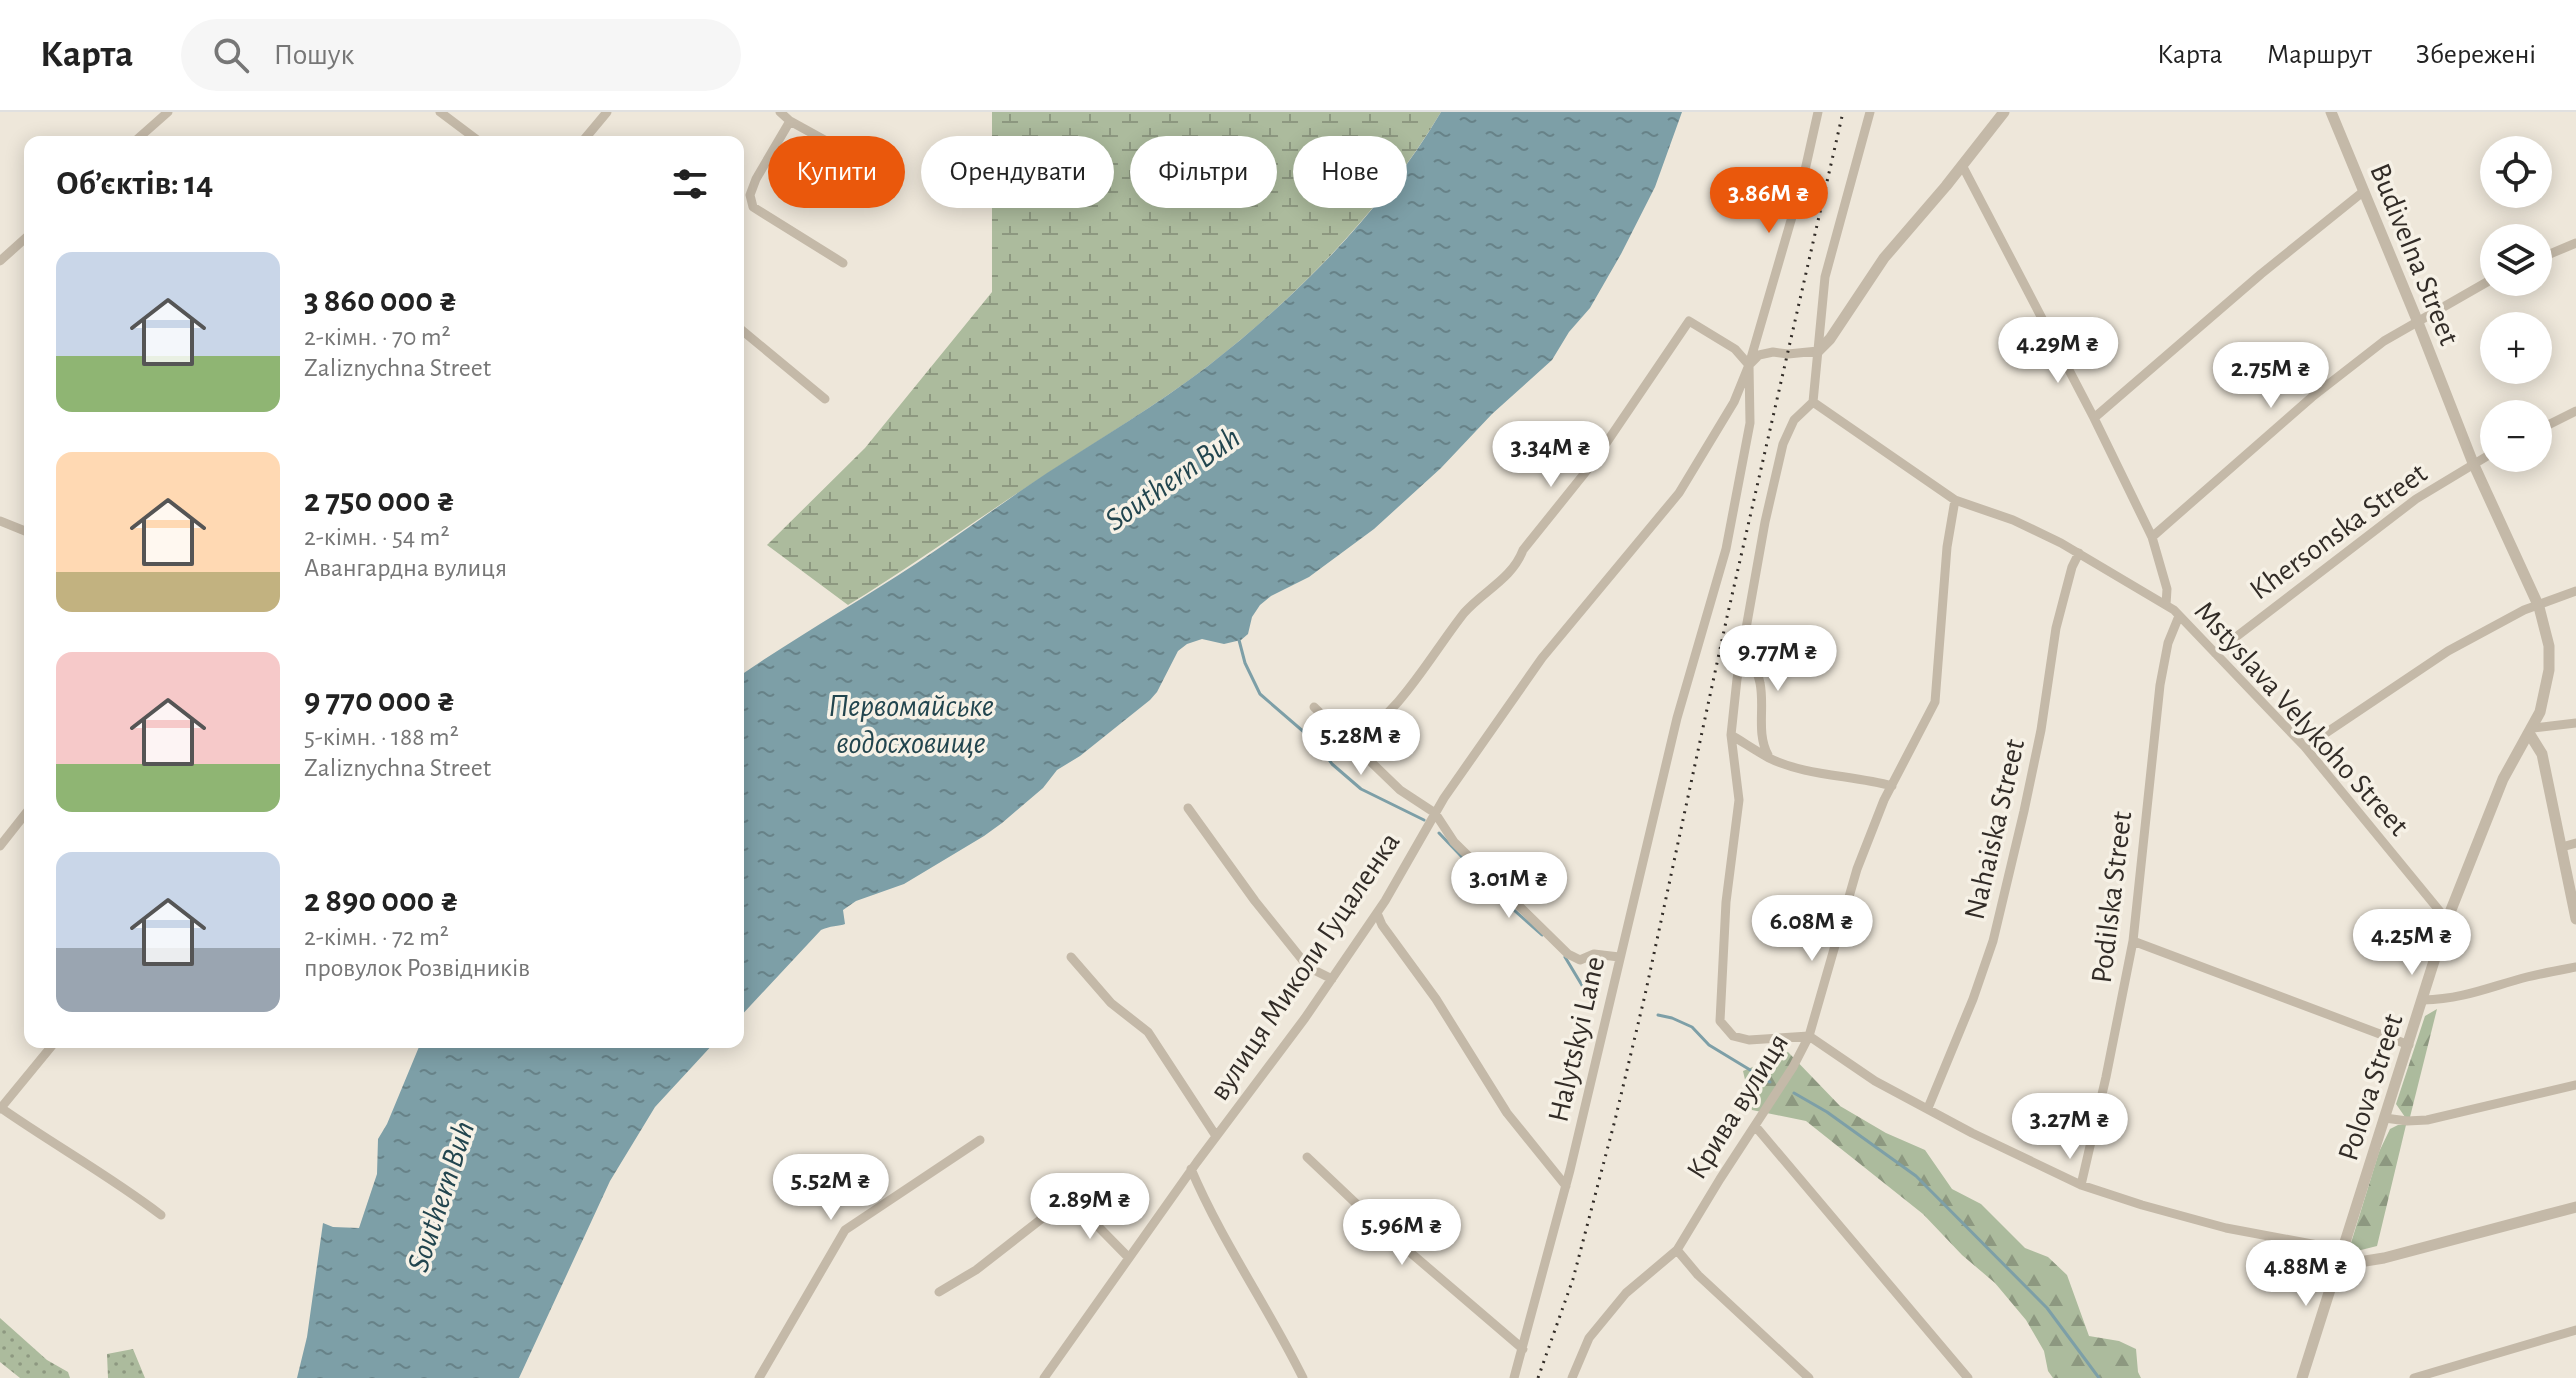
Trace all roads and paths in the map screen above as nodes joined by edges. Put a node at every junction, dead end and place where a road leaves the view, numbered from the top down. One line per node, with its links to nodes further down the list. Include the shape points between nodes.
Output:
1 (168, 112): 10 (street)
2 (440, 112): 11 (street)
3 (607, 112): 12 (street)
4 (780, 112): 9 (street)
5 (1818, 112): 25 (street)
6 (1870, 112): 24 (street, via 1825,277)
7 (2004, 112): 14 (street)
8 (2331, 112): 15 (street, Budivelna Street)
9 (790, 121): 13 (street); 20 (street, via 756,179 750,195 753,207)
10 (141, 136)
11 (472, 136)
12 (587, 136)
13 (817, 136)
14 (1962, 165): 24 (street, via 1884,258); 29 (street)
15 (2364, 191): 22 (street, Budivelna Street); 29 (street)
16 (24, 239): 19 (street)
17 (2576, 243): 18 (street)
18 (2552, 253)
19 (0, 261)
20 (843, 263)
21 (2480, 286): 22 (street)
22 (2417, 320): 32 (street, Budivelna Street); 36 (street, via 2312,397)
23 (744, 332): 26 (street)
24 (1818, 351): 25 (street, via 1773,352 1759,355); 27 (street)
25 (1749, 365): 48 (street, via 1735,349 1689,321 1592,464 1523,550 1517,566 1466,610 1388,715); 53 (street, вулиця Миколи Гуцаленка, via 1734,402 1679,493 1542,658); 63 (street, Halytskyi Lane, via 1750,423 1726,549 1677,718)
26 (825, 399)
27 (1813, 402): 33 (street, Mstyslava Velykoho Street); 42 (street, via 1794,420 1783,444)
28 (2576, 411): 30 (street)
29 (2094, 418): 36 (street)
30 (2552, 423)
31 (2480, 459): 32 (street, Khersonska Street)
32 (2473, 463): 40 (street, Budivelna Street); 43 (street, Khersonska Street, via 2416,499)
33 (1955, 500): 37 (street, Mstyslava Velykoho Street, via 2013,520); 51 (street, Крива вулиця, via 1935,702)
34 (0, 521): 35 (street)
35 (24, 531)
36 (2152, 537): 39 (street, via 2167,589)
37 (2079, 553): 39 (street, Mstyslava Velykoho Street); 72 (street, Nahaiska Street, via 2056,628 2041,730 1993,941)
38 (2576, 591): 40 (street)
39 (2166, 605): 41 (street, Mstyslava Velykoho Street)
40 (2539, 607): 46 (street, Budivelna Street, via 2549,670); 49 (street, via 2448,651)
41 (2179, 616): 43 (street, Mstyslava Velykoho Street); 61 (street, Podilska Street, via 2160,685)
42 (1744, 644): 47 (street); 50 (street, via 1759,679 1762,744)
43 (2215, 653): 49 (street, Mstyslava Velykoho Street)
44 (1314, 707): 48 (street)
45 (2576, 723): 46 (street)
46 (2531, 730): 57 (street, via 2542,754); 60 (street, Polova Street, via 2503,779)
47 (1731, 735): 50 (street); 67 (street, via 1739,800 1726,902 1720,1021 1733,1036 1749,1040)
48 (1350, 743): 53 (street, via 1400,790)
49 (2305, 747): 60 (street, Mstyslava Velykoho Street)
50 (1769, 758): 51 (street)
51 (1892, 786): 67 (street, Крива вулиця, via 1857,869)
52 (1188, 808): 65 (street, via 1308,967)
53 (1435, 813): 58 (street, вулиця Миколи Гуцаленка); 63 (street, via 1454,842 1568,954 1580,960 1594,954)
54 (24, 816): 56 (street)
55 (2576, 843): 57 (street)
56 (0, 846)
57 (2562, 847): 59 (street)
58 (1377, 913): 65 (street, вулиця Миколи Гуцаленка); 80 (street, via 1507,1113)
59 (2576, 919)
60 (2447, 920): 66 (street, Polova Street)
61 (2133, 941): 68 (street); 79 (street, Podilska Street)
62 (1071, 957): 75 (street, via 1111,1003 1148,1032)
63 (1619, 957): 80 (street, Halytskyi Lane)
64 (2576, 967): 66 (street, via 2471,995)
65 (1332, 979): 75 (street, вулиця Миколи Гуцаленка)
66 (2423, 1000): 68 (street, Polova Street)
67 (1809, 1036): 72 (street, via 1875,1081); 74 (street, Крива вулиця)
68 (2409, 1045): 73 (street, Polova Street)
69 (50, 1048): 71 (street)
70 (2576, 1085): 73 (street, via 2427,1120)
71 (0, 1108): 82 (street)
72 (1928, 1108): 79 (street)
73 (2385, 1118): 84 (street, Polova Street)
74 (1756, 1127): 83 (street, Крива вулиця); 97 (street)
75 (1216, 1136): 78 (street, вулиця Миколи Гуцаленка)
76 (980, 1140): 92 (street, via 845,1230)
77 (1307, 1157): 89 (street)
78 (1191, 1169): 85 (street, вулиця Миколи Гуцаленка); 93 (street)
79 (2081, 1185): 84 (street, via 2226,1228)
80 (1566, 1186): 89 (street, Halytskyi Lane)
81 (2576, 1207): 86 (street, via 2384,1258)
82 (161, 1215)
83 (1677, 1250): 90 (street, Крива вулиця, via 1626,1293 1589,1338); 96 (street)
84 (2344, 1250): 86 (street, Polova Street)
85 (1129, 1258): 87 (street, via 1077,1205 1063,1202); 91 (street, вулиця Миколи Гуцаленка)
86 (2339, 1263): 98 (street, Polova Street)
87 (939, 1292)
88 (2576, 1330): 99 (street)
89 (1523, 1349): 94 (street, Halytskyi Lane)
90 (1575, 1374): 95 (street)
91 (1047, 1377)
92 (759, 1378)
93 (1303, 1378)
94 (1514, 1378)
95 (1588, 1378)
96 (1809, 1378)
97 (1968, 1378)
98 (2302, 1378)
99 (2414, 1378)

